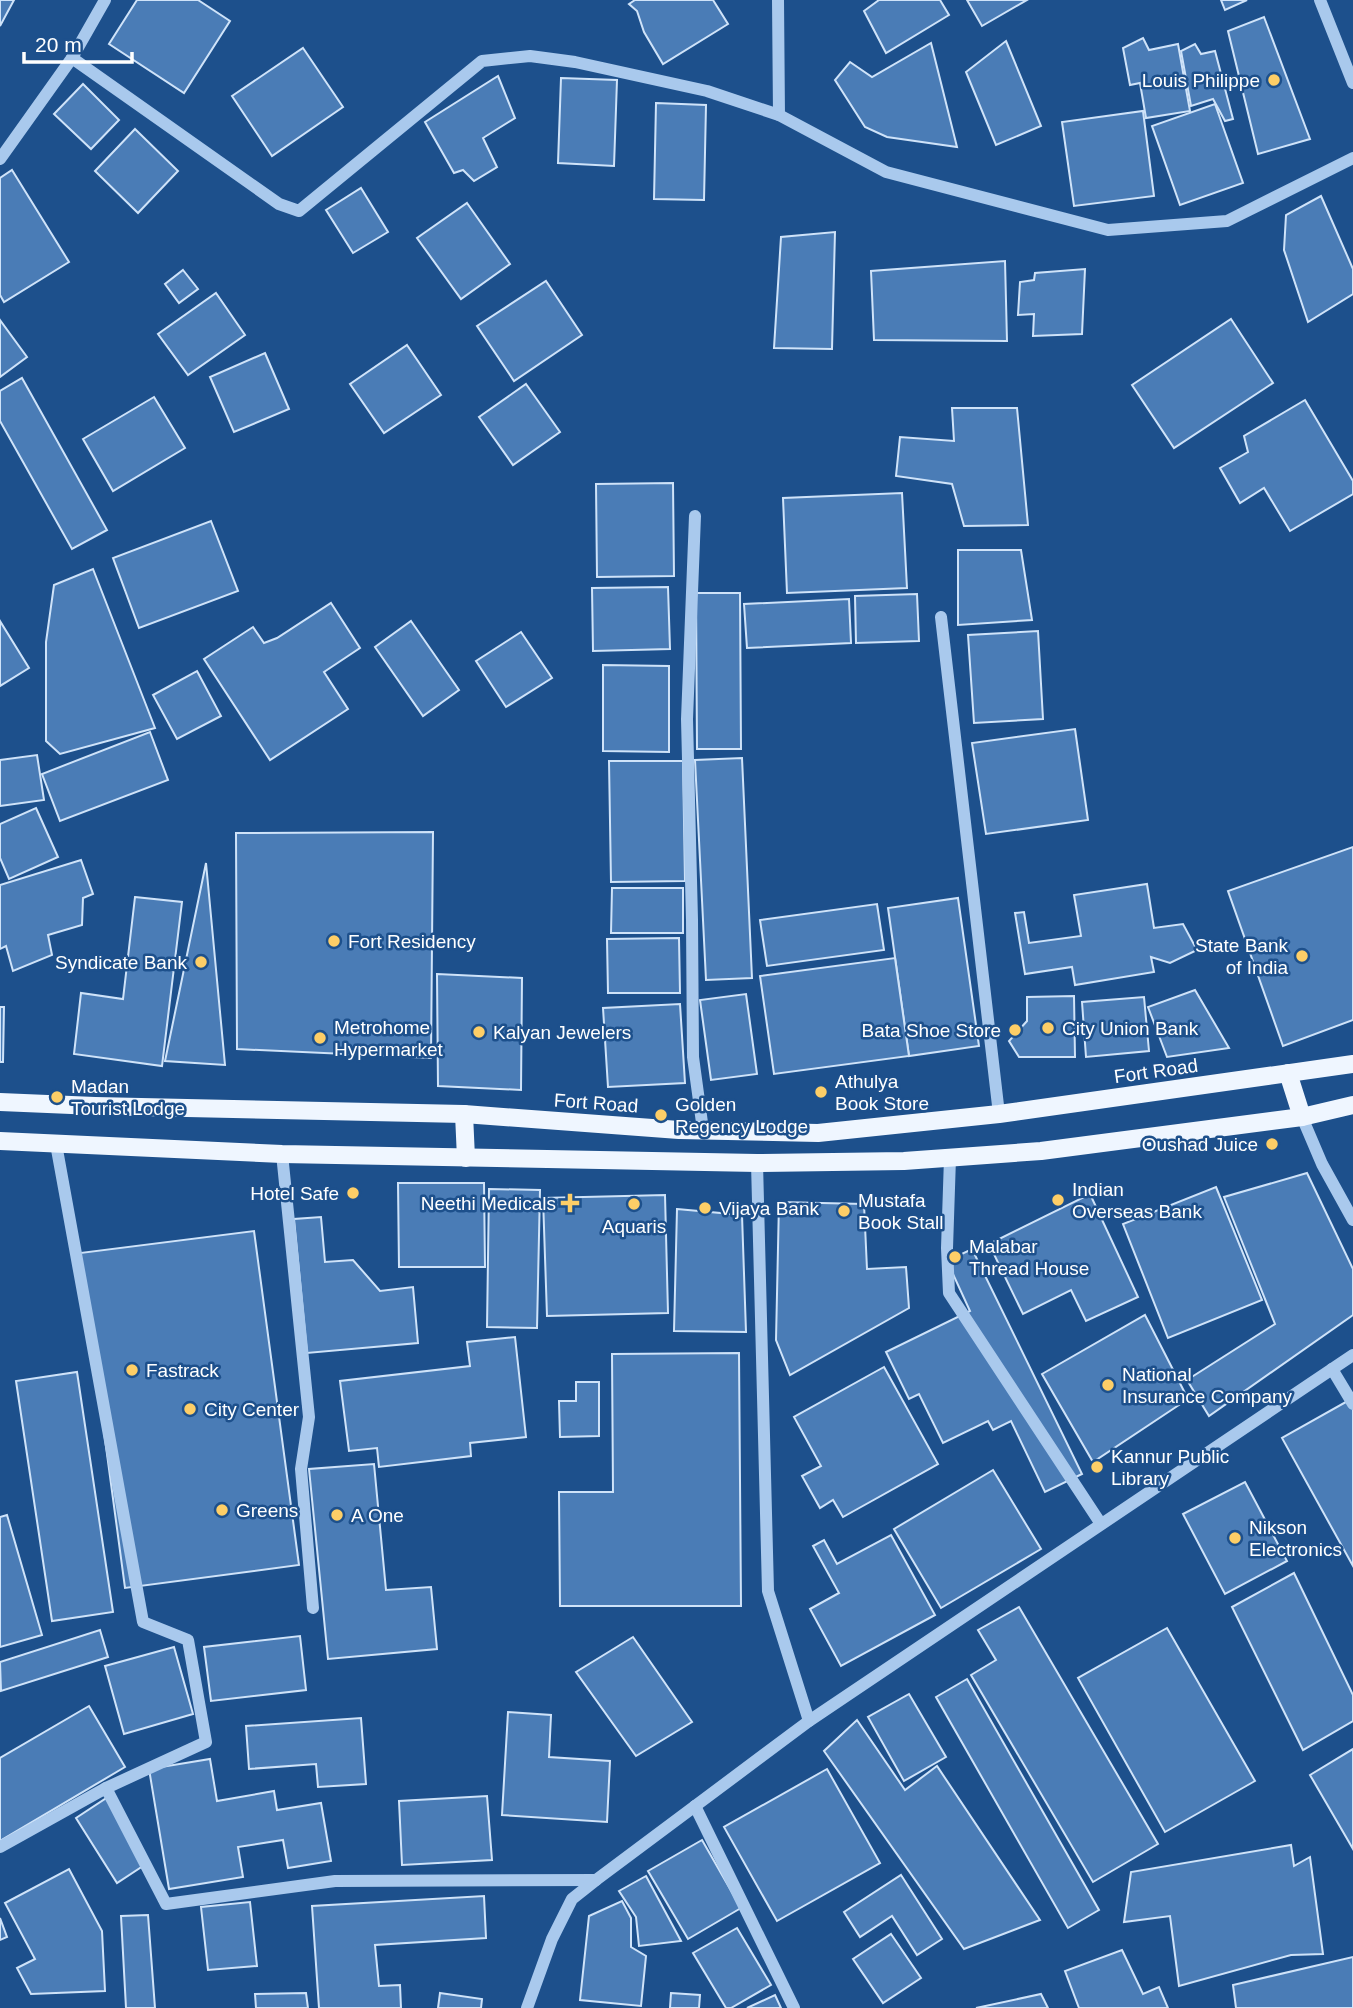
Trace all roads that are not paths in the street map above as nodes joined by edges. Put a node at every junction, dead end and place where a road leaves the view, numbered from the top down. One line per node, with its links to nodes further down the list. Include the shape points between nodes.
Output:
1 (105, 0): 4 (street)
2 (778, 0): 6 (street)
3 (1320, 0): 5 (street)
4 (72, 58): 6 (street, via 279,204 299,211 482,61 530,56 575,62 708,90); 8 (street)
5 (1353, 83)
6 (779, 115): 7 (street, via 886,172 1108,230 1227,221)
7 (1353, 158)
8 (0, 159)
9 (695, 516): 18 (street, via 687,719 692,1058)
10 (941, 617): 16 (street)
11 (1353, 1064): 12 (main road, Fort Road)
12 (1288, 1073): 16 (main road, Fort Road); 17 (main road)
13 (0, 1102): 15 (main road, Fort Road)
14 (1353, 1105): 17 (main road)
15 (464, 1114): 18 (main road, Fort Road); 22 (main road)
16 (999, 1114): 18 (main road, Fort Road, via 818,1133)
17 (1302, 1117): 23 (main road, via 1041,1151); 25 (street)
18 (703, 1130)
19 (0, 1141): 20 (main road)
20 (56, 1144): 21 (main road); 32 (street, via 143,1622 188,1640 206,1742)
21 (282, 1154): 22 (main road); 30 (street, via 309,1417 301,1469)
22 (466, 1158): 24 (main road)
23 (950, 1158): 24 (main road); 29 (street, via 949,1293)
24 (757, 1163): 31 (street, via 768,1591)
25 (1353, 1220)
26 (1353, 1355): 27 (street)
27 (1332, 1369): 28 (street); 29 (street)
28 (1353, 1404)
29 (1101, 1524): 31 (street)
30 (313, 1608)
31 (809, 1721): 33 (street)
32 (106, 1788): 34 (street); 35 (street, via 166,1904 335,1881)
33 (695, 1806): 35 (street); 37 (street)
34 (0, 1847)
35 (596, 1880): 36 (street, via 572,1899)
36 (527, 2008)
37 (794, 2008)

